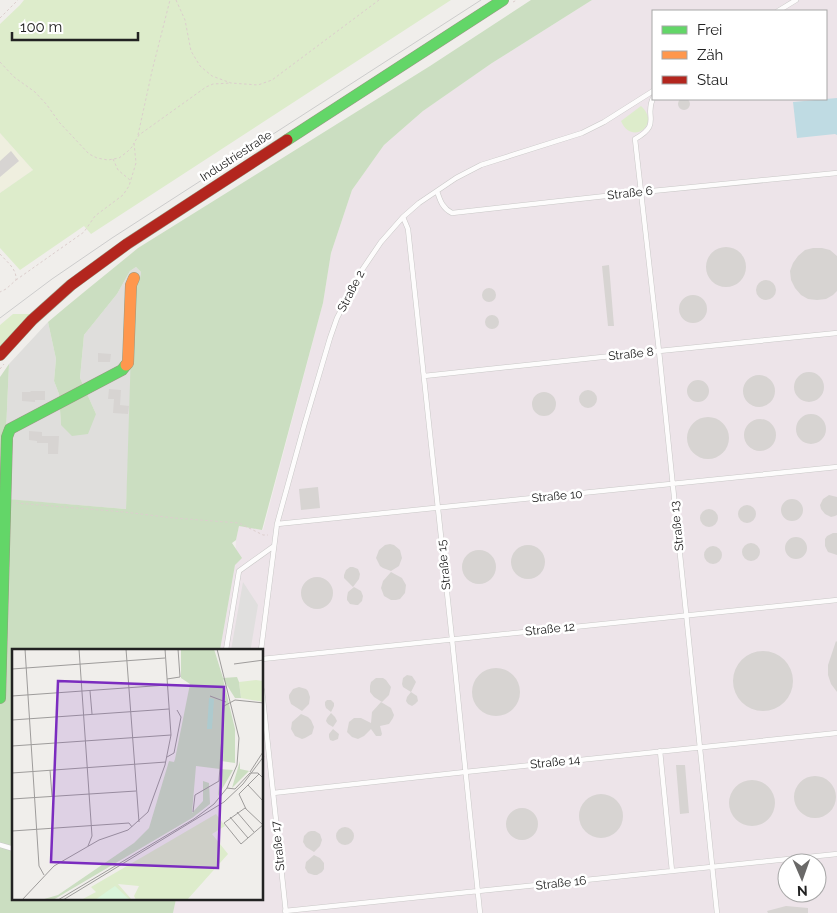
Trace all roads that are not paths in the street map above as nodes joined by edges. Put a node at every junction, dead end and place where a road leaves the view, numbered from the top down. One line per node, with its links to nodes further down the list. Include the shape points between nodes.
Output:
1 (503, 0): 13 (main road, Industriestraße, via 127,244 71,285)
2 (796, 0): 3 (lane)
3 (780, 10)
4 (652, 92): 7 (lane, Straße 2, via 582,133 480,166)
5 (652, 100): 8 (lane, Straße 13, via 651,125 636,139)
6 (837, 173): 8 (lane, Straße 6)
7 (437, 190): 8 (lane, Straße 6, via 442,204 452,213); 9 (lane, Straße 2)
8 (642, 192): 12 (lane, Straße 13)
9 (403, 217): 14 (lane, Straße 15, via 408,229); 18 (lane, Straße 2, via 362,270 337,318)
10 (134, 278): 26 (main road, via 128,363 122,370 16,424 10,428 7,437)
11 (837, 334): 12 (lane, Straße 8)
12 (659, 351): 14 (lane, Straße 8); 16 (lane, Straße 13)
13 (0, 355)
14 (424, 376): 17 (lane, Straße 15)
15 (837, 467): 16 (lane, Straße 10)
16 (673, 485): 17 (lane, Straße 10); 21 (lane, Straße 13)
17 (438, 507): 18 (lane, Straße 10); 22 (lane, Straße 15)
18 (277, 524): 19 (lane, Straße 2)
19 (274, 546): 23 (lane, via 239,572); 24 (lane, Straße 2)
20 (837, 600): 21 (lane, Straße 12)
21 (686, 615): 22 (lane, Straße 12); 29 (lane, Straße 13)
22 (452, 640): 25 (lane, Straße 12); 31 (lane, Straße 15)
23 (226, 649)
24 (260, 649)
25 (264, 659)
26 (0, 698)
27 (264, 709): 32 (lane, Straße 17)
28 (837, 733): 29 (lane, Straße 14)
29 (700, 747): 30 (lane, Straße 14); 34 (lane, Straße 13)
30 (660, 751): 31 (lane, Straße 14); 35 (lane)
31 (465, 772): 32 (lane, Straße 14); 36 (lane, Straße 15)
32 (273, 794): 37 (lane, Straße 17)
33 (837, 854): 34 (lane, Straße 16)
34 (712, 867): 35 (lane, Straße 16); 39 (lane, Straße 13)
35 (672, 871): 36 (lane, Straße 16)
36 (478, 891): 37 (lane, Straße 16); 38 (lane, Straße 15)
37 (286, 912)
38 (480, 913)
39 (717, 913)

